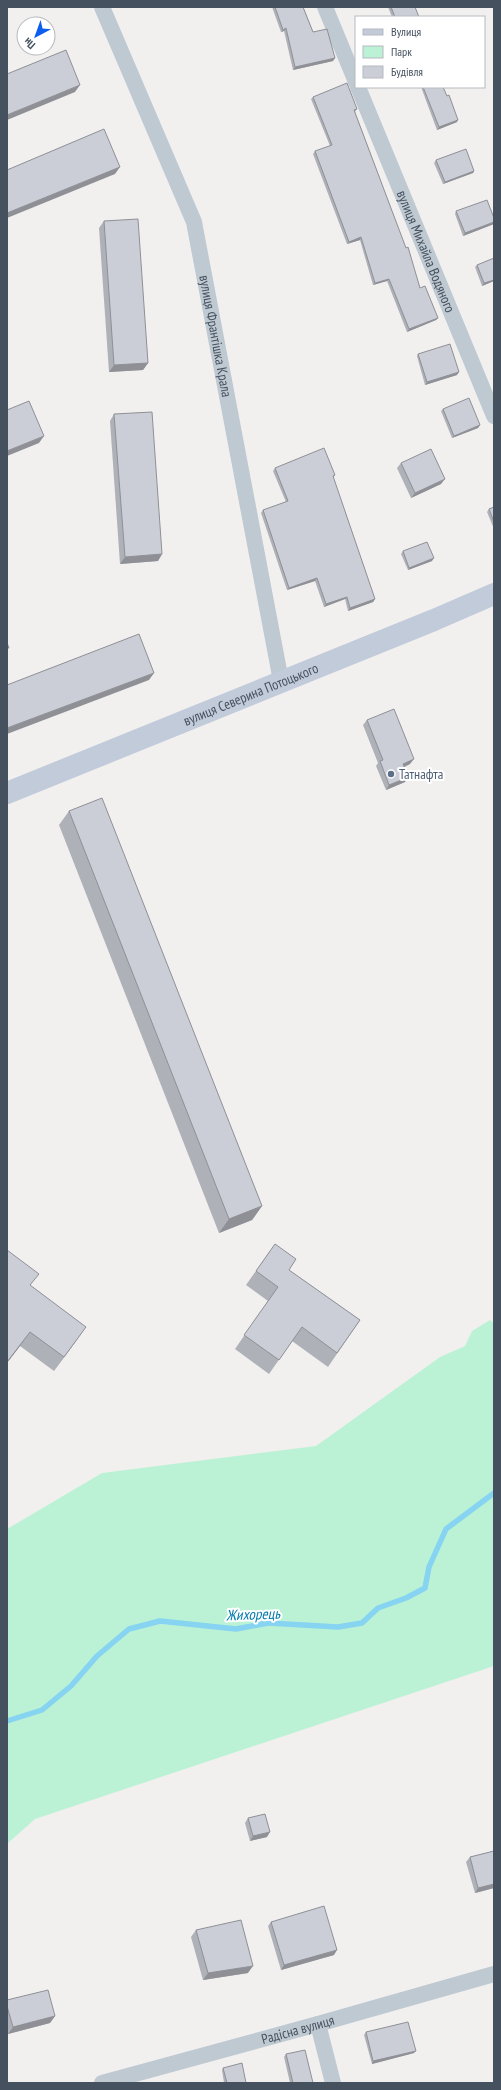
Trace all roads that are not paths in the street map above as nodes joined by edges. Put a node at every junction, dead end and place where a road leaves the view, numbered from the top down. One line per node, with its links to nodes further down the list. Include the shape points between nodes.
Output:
1 (102, 7): 7 (street, вулиця Франтішка Крала, via 194,222)
2 (325, 7): 3 (street)
3 (355, 80)
4 (358, 88): 5 (street, вулиця Михайла Водяного)
5 (494, 416)
6 (494, 594): 7 (street, вулиця Северина Потоцького)
7 (281, 681): 8 (street, вулиця Северина Потоцького)
8 (7, 793)
9 (494, 1974): 10 (street, Радісна вулиця)
10 (318, 2024): 11 (street, Радісна вулиця); 12 (street)
11 (102, 2083)
12 (333, 2083)

